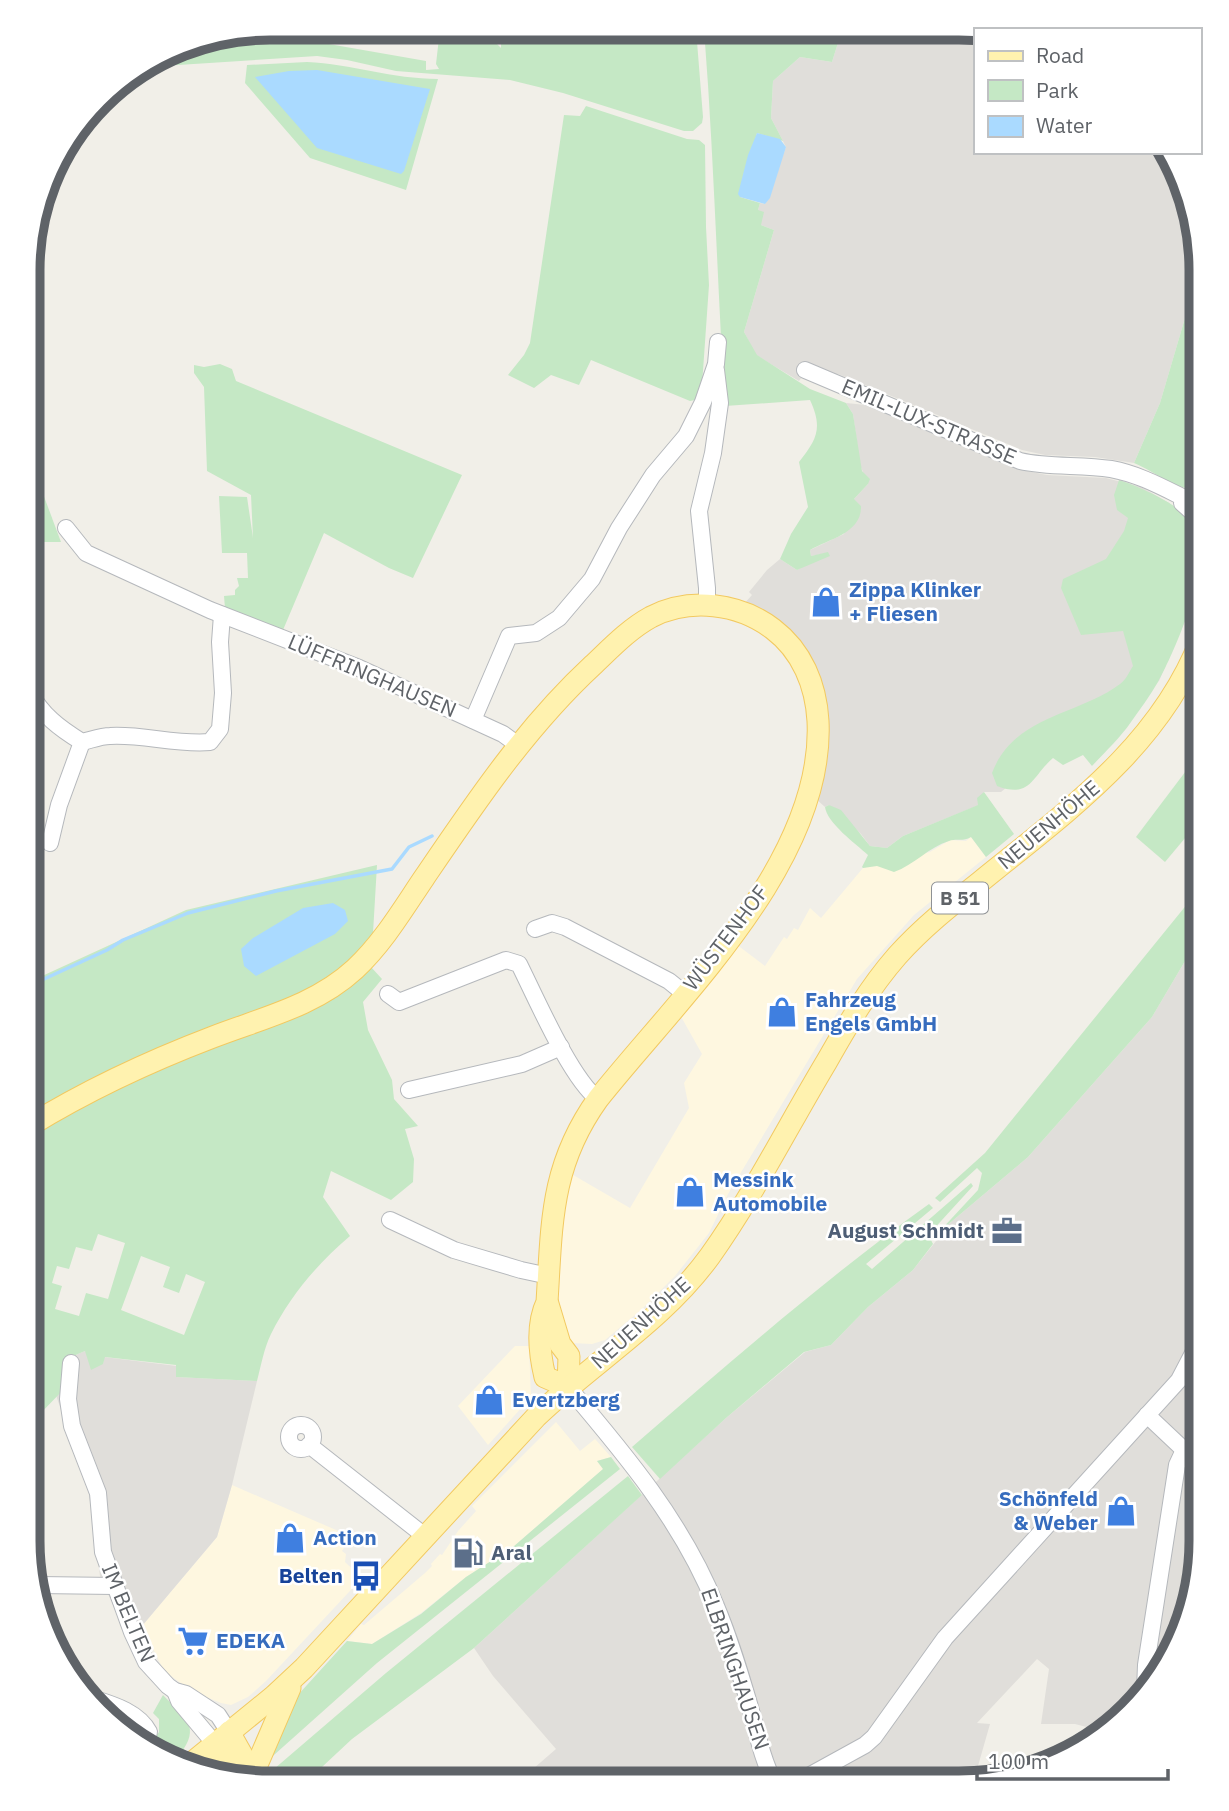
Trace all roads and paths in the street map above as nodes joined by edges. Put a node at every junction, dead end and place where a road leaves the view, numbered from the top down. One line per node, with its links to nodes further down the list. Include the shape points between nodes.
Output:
1 (718, 342): 2 (street)
2 (716, 364): 4 (street); 5 (street, via 720,403)
3 (806, 370): 6 (street, EMIL-LUX-STRASSE, via 1020,460 1128,473)
4 (686, 436): 5 (street); 12 (street, via 653,475 592,579 559,618 536,633 509,636)
5 (713, 453): 8 (street, via 699,511)
6 (1189, 499)
7 (66, 528): 9 (street, LÜFFRINGHAUSEN, via 86,552)
8 (707, 605): 14 (main road, WÜSTENHOF, via 675,608 637,626 582,674); 18 (main road, WÜSTENHOF, via 759,620 792,648 806,669 816,701 818,752 809,795 779,865 746,918)
9 (222, 615): 12 (street, LÜFFRINGHAUSEN, via 359,668); 13 (street, via 220,729 209,742 133,736)
10 (1189, 666): 27 (main road, NEUENHÖHE / B 51, via 1177,691 1130,752 896,957 855,1012 708,1258 663,1309)
11 (40, 709): 13 (street, via 59,729)
12 (473, 720): 14 (street, LÜFFRINGHAUSEN)
13 (82, 742): 15 (street)
14 (519, 745): 22 (main road, WÜSTENHOF, via 383,937 338,983 302,1005 152,1063)
15 (50, 844)
16 (535, 929): 18 (street, via 552,923 565,927 669,981)
17 (388, 994): 19 (street, via 398,1002 506,960 519,964)
18 (685, 994): 21 (main road, WÜSTENHOF)
19 (561, 1048): 20 (street, via 522,1064); 21 (street)
20 (409, 1090)
21 (598, 1099): 24 (main road, WÜSTENHOF, via 561,1170)
22 (40, 1120)
23 (390, 1220): 24 (street, via 454,1251)
24 (549, 1276): 27 (main road, WÜSTENHOF, via 539,1351 545,1377)
25 (71, 1363): 34 (street, IM BELTEN, via 68,1399 72,1426 98,1493 103,1552)
26 (1188, 1364): 28 (street)
27 (568, 1387): 32 (main road, NEUENHÖHE / B 51); 43 (street, ELBRINGHAUSEN, via 652,1492 708,1584)
28 (1147, 1415): 30 (street); 44 (street, via 946,1638 874,1737)
29 (309, 1445): 32 (street)
30 (1184, 1450): 31 (street); 35 (street, via 1177,1465)
31 (1188, 1454)
32 (426, 1537): 36 (main road, NEUENHÖHE / B 51)
33 (45, 1585): 34 (street)
34 (115, 1586): 39 (street, IM BELTEN, via 146,1662 175,1691 218,1716)
35 (1146, 1675)
36 (295, 1676): 39 (main road, NEUENHÖHE / B 51); 42 (main road)
37 (110, 1705): 38 (street, via 145,1723)
38 (147, 1734)
39 (222, 1738): 40 (main road, B 51); 41 (main road, via 246,1762)
40 (197, 1758)
41 (246, 1769)
42 (251, 1770)
43 (770, 1771)
44 (818, 1771)

